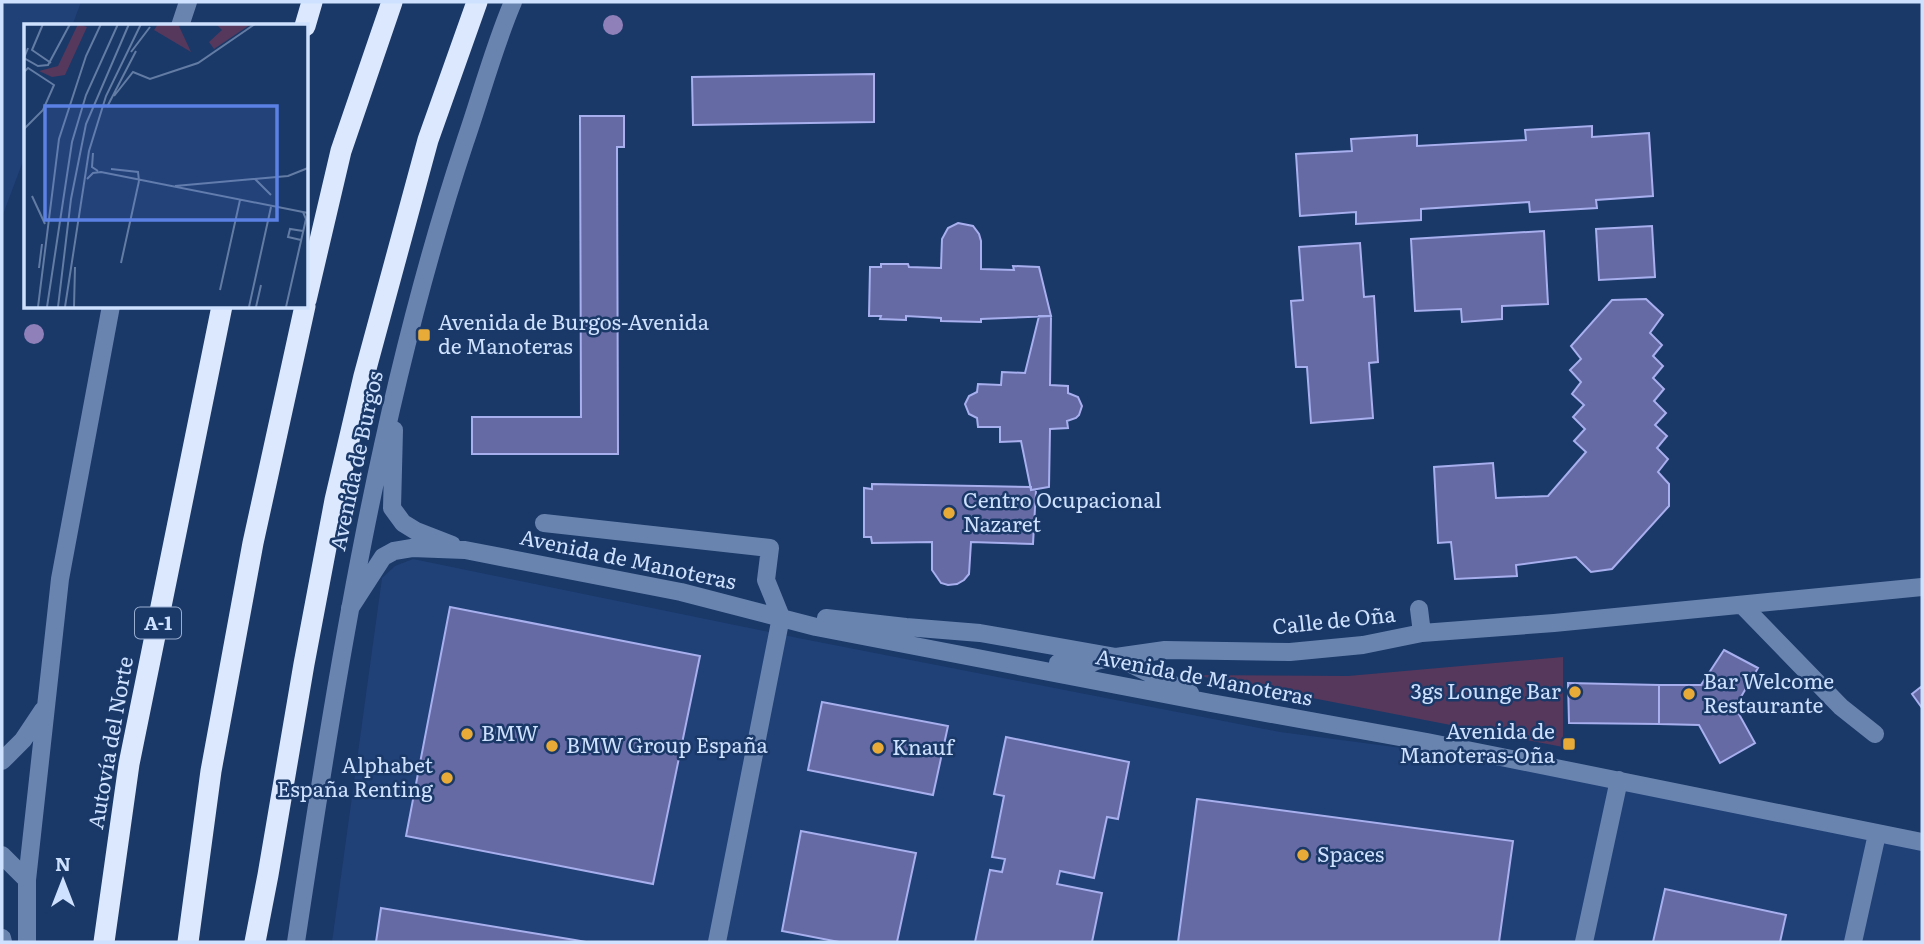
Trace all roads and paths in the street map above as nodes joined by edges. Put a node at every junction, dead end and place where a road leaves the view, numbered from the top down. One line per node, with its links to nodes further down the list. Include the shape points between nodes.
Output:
1 (187, 2): 6 (street)
2 (312, 2): 7 (highway)
3 (392, 2): 8 (highway, via 341,151)
4 (477, 2): 31 (highway, via 428,140 364,376 327,541)
5 (513, 2): 12 (street, Avenida de Burgos, via 440,218)
6 (181, 24)
7 (305, 24)
8 (308, 291)
9 (111, 308): 24 (street, via 60,579)
10 (222, 308): 34 (highway, Autovía del Norte / A-1, via 129,764)
11 (305, 308): 35 (highway, via 233,650)
12 (394, 390): 14 (street, Avenida de Manoteras, via 392,508 416,531); 17 (street, Avenida de Burgos)
13 (544, 523): 19 (street, via 770,548 766,580)
14 (465, 550): 17 (street, Avenida de Manoteras, via 394,551 383,558); 19 (street, Avenida de Manoteras, via 681,592)
15 (1922, 587): 16 (street, Calle de Oña)
16 (1742, 605): 20 (street, Calle de Oña); 25 (street, via 1841,706)
17 (350, 608): 38 (street, Avenida de Burgos)
18 (1419, 609): 20 (street)
19 (781, 617): 21 (street, Avenida de Manoteras); 22 (street, via 980,633); 39 (street)
20 (1422, 633): 22 (street, Calle de Oña, via 1290,652 1165,649)
21 (933, 649): 22 (street, Calle de Oña, via 981,649 1085,666); 23 (street, Avenida de Manoteras)
22 (1116, 657): 23 (street)
23 (1211, 703): 27 (street, Avenida de Manoteras)
24 (45, 708): 26 (street); 32 (street)
25 (1875, 734)
26 (2, 761)
27 (1619, 780): 28 (street, Avenida de Manoteras); 40 (street)
28 (1877, 834): 29 (street, Avenida de Manoteras); 41 (street)
29 (1922, 842)
30 (2, 855): 32 (street)
31 (268, 875): 36 (highway); 37 (highway)
32 (27, 880): 33 (street)
33 (27, 942)
34 (104, 942)
35 (188, 942)
36 (255, 942)
37 (261, 942)
38 (296, 942)
39 (717, 942)
40 (1584, 942)
41 (1853, 942)

